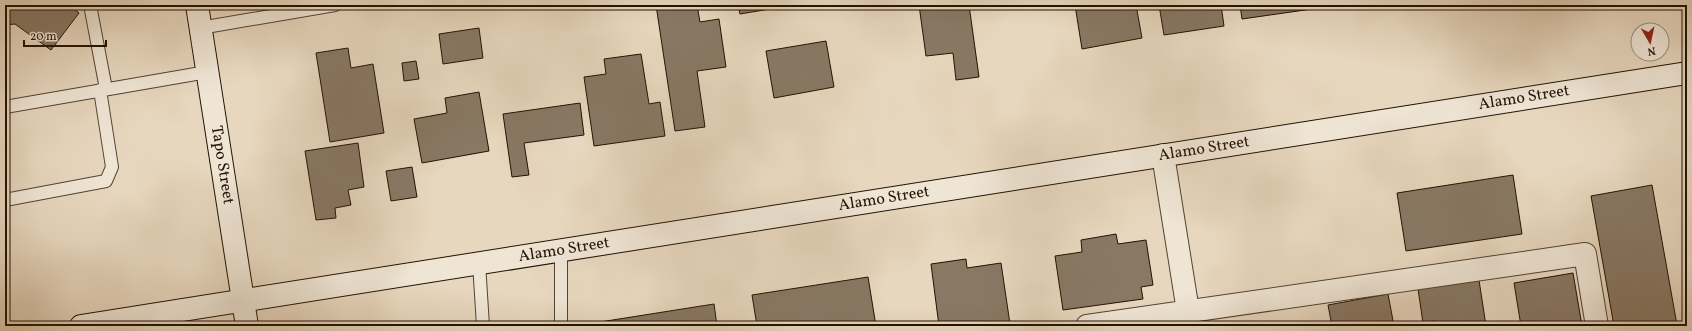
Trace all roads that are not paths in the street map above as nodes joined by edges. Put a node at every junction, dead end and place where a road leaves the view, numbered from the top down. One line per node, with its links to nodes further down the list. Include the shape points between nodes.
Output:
1 (90, 5): 7 (lane)
2 (197, 5): 4 (main road, Tapo Street)
3 (335, 5): 4 (lane)
4 (200, 28): 5 (main road, Tapo Street)
5 (208, 72): 7 (lane); 13 (main road, Tapo Street)
6 (1687, 73): 9 (main road, Alamo Street)
7 (103, 90): 8 (lane); 10 (lane, via 112,167 106,181)
8 (5, 107)
9 (1163, 155): 11 (main road, Alamo Street); 14 (main road)
10 (5, 200)
11 (561, 250): 12 (main road, Alamo Street); 18 (lane)
12 (479, 263): 13 (main road, Alamo Street); 17 (lane)
13 (243, 301): 15 (main road, Alamo Street); 16 (main road, Tapo Street)
14 (1188, 311): 19 (main road); 20 (main road, via 1585,254)
15 (81, 326)
16 (247, 326)
17 (483, 326)
18 (561, 326)
19 (1087, 326)
20 (1597, 326)

